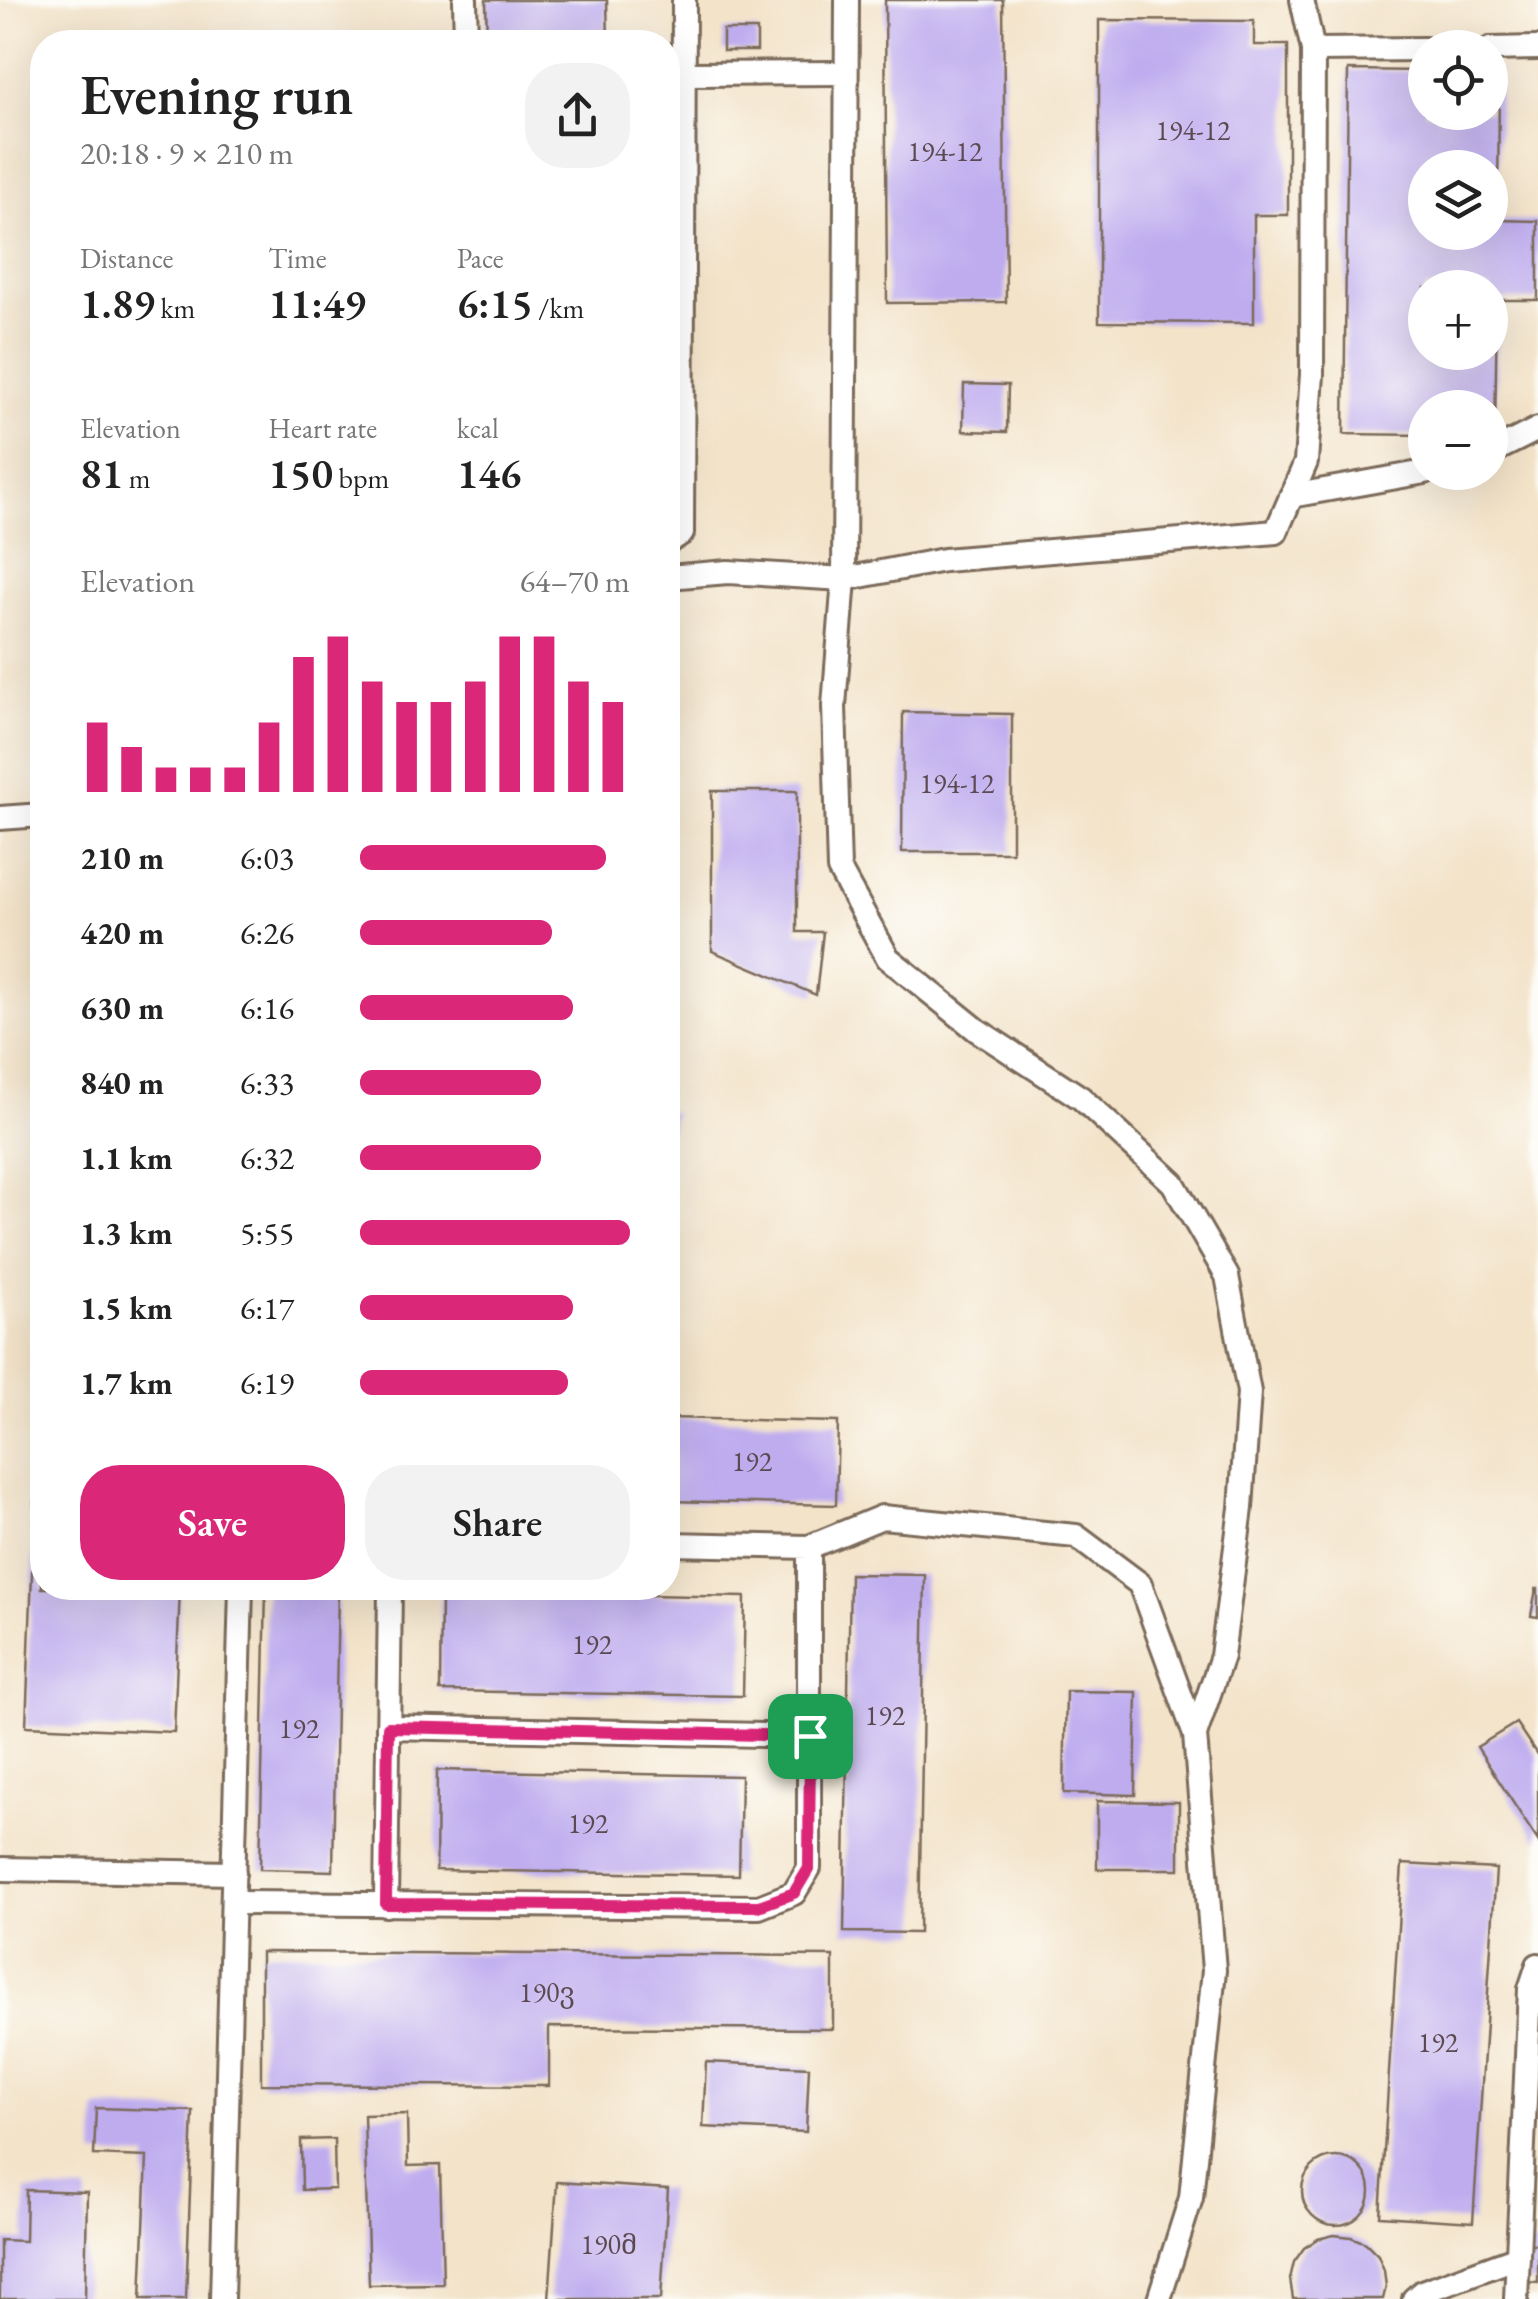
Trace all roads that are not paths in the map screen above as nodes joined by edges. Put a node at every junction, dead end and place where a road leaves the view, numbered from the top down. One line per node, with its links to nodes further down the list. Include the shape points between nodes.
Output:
1 (465, 0): 5 (lane)
2 (684, 0): 11 (lane)
3 (847, 0): 10 (lane)
4 (1302, 0): 9 (lane)
5 (466, 30)
6 (1538, 48): 8 (lane)
7 (1408, 49): 9 (lane)
8 (1508, 49)
9 (1314, 50): 17 (lane, via 1312,374 1306,462)
10 (846, 73): 11 (lane); 20 (lane)
11 (684, 74): 12 (lane)
12 (680, 164)
13 (1538, 429): 14 (lane)
14 (1508, 444)
15 (680, 460): 18 (lane)
16 (1408, 475): 17 (lane)
17 (1292, 496): 20 (lane, via 1276,532 944,560)
18 (680, 534)
19 (680, 576): 20 (lane)
20 (844, 579): 28 (lane, via 834,706 839,869 847,884 888,958 977,1030 1081,1098 1172,1183 1227,1276 1248,1392 1241,1508 1222,1656)
21 (30, 815): 22 (lane)
22 (0, 818)
23 (680, 1544): 24 (lane)
24 (810, 1547): 28 (lane, via 882,1518 1076,1536 1140,1584); 29 (lane)
25 (240, 1600): 31 (lane)
26 (390, 1600): 27 (lane)
27 (388, 1727): 29 (lane); 33 (lane)
28 (1196, 1735): 37 (lane, via 1214,1970 1191,2198)
29 (810, 1736): 33 (lane, via 809,1868 794,1893 759,1906)
30 (0, 1869): 31 (lane)
31 (234, 1873): 32 (lane)
32 (233, 1903): 33 (lane); 36 (lane)
33 (386, 1904)
34 (1538, 1965): 35 (lane, via 1530,1988)
35 (1518, 2257): 38 (lane); 39 (lane)
36 (222, 2299)
37 (1159, 2299)
38 (1414, 2299)
39 (1516, 2299)

